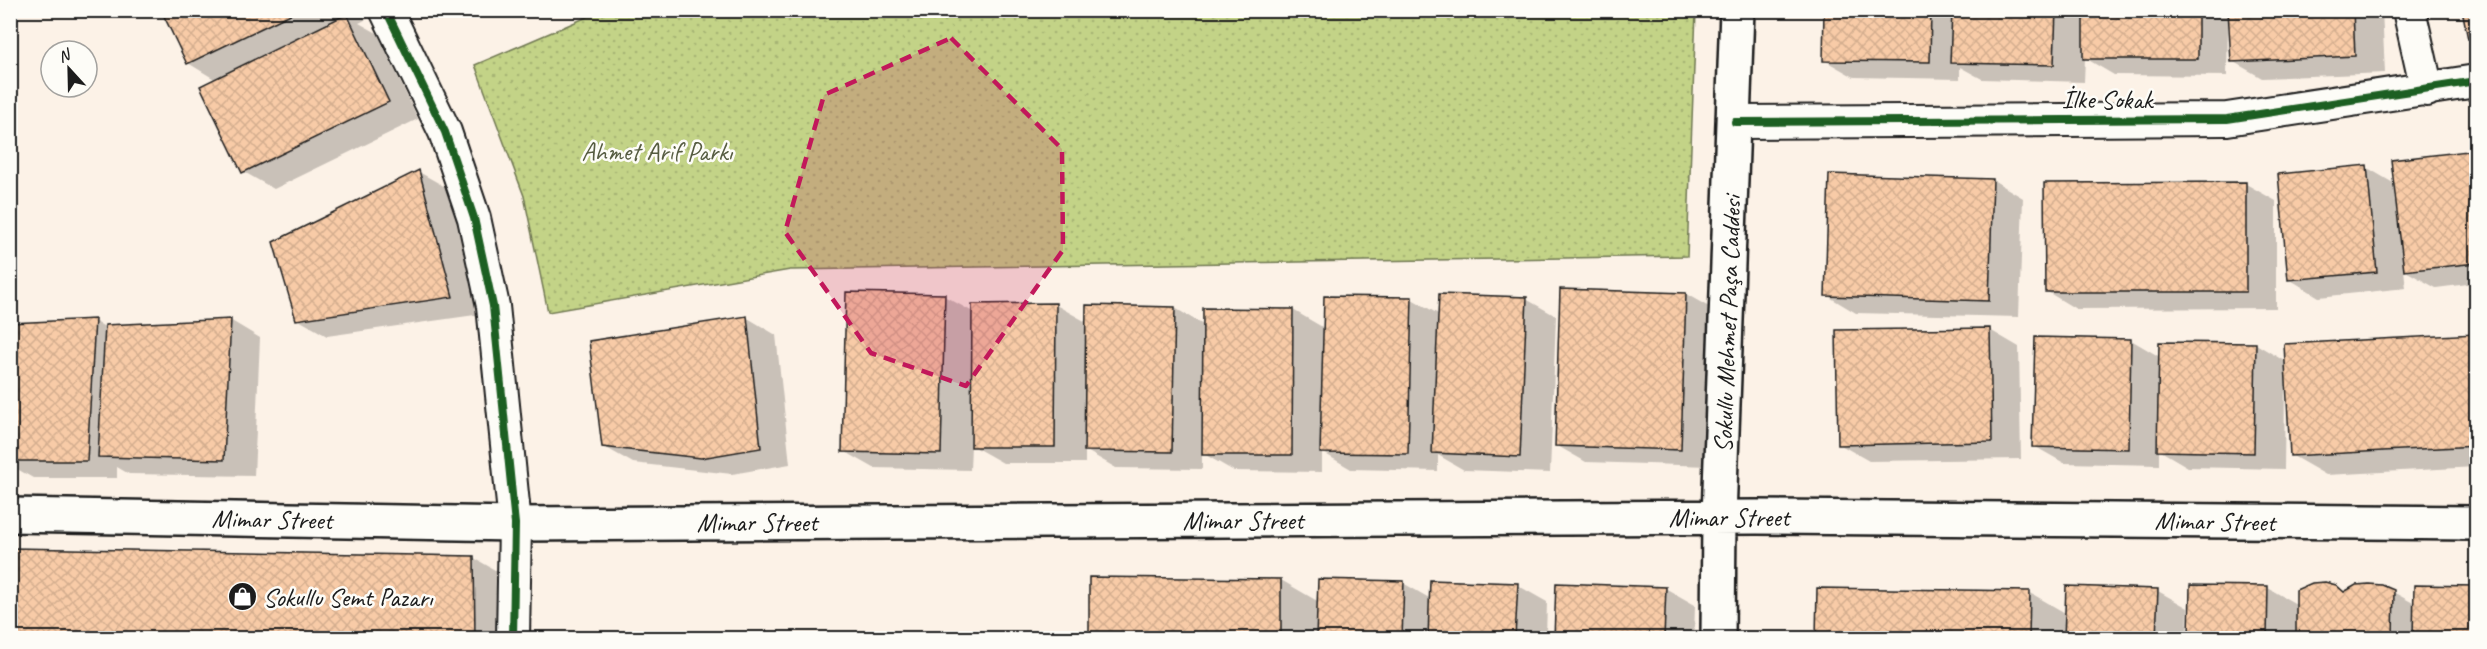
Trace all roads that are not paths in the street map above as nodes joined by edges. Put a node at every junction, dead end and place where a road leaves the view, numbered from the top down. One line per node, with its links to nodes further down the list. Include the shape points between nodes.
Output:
1 (386, 10): 10 (street, via 445,132 474,218 493,306)
2 (1737, 10): 6 (main road, Sokullu Mehmet Paşa Caddesi)
3 (2409, 10): 5 (street)
4 (2476, 81): 5 (street, İlke Sokak)
5 (2427, 90): 6 (street, İlke Sokak, via 2227,119)
6 (1735, 122): 8 (main road, Sokullu Mehmet Paşa Caddesi)
7 (10, 515): 10 (main road, Mimar Street)
8 (1719, 517): 9 (main road, Mimar Street); 10 (main road, Mimar Street); 12 (main road, Sokullu Mehmet Paşa Caddesi)
9 (2476, 523)
10 (515, 524): 11 (street)
11 (513, 639)
12 (1718, 639)

